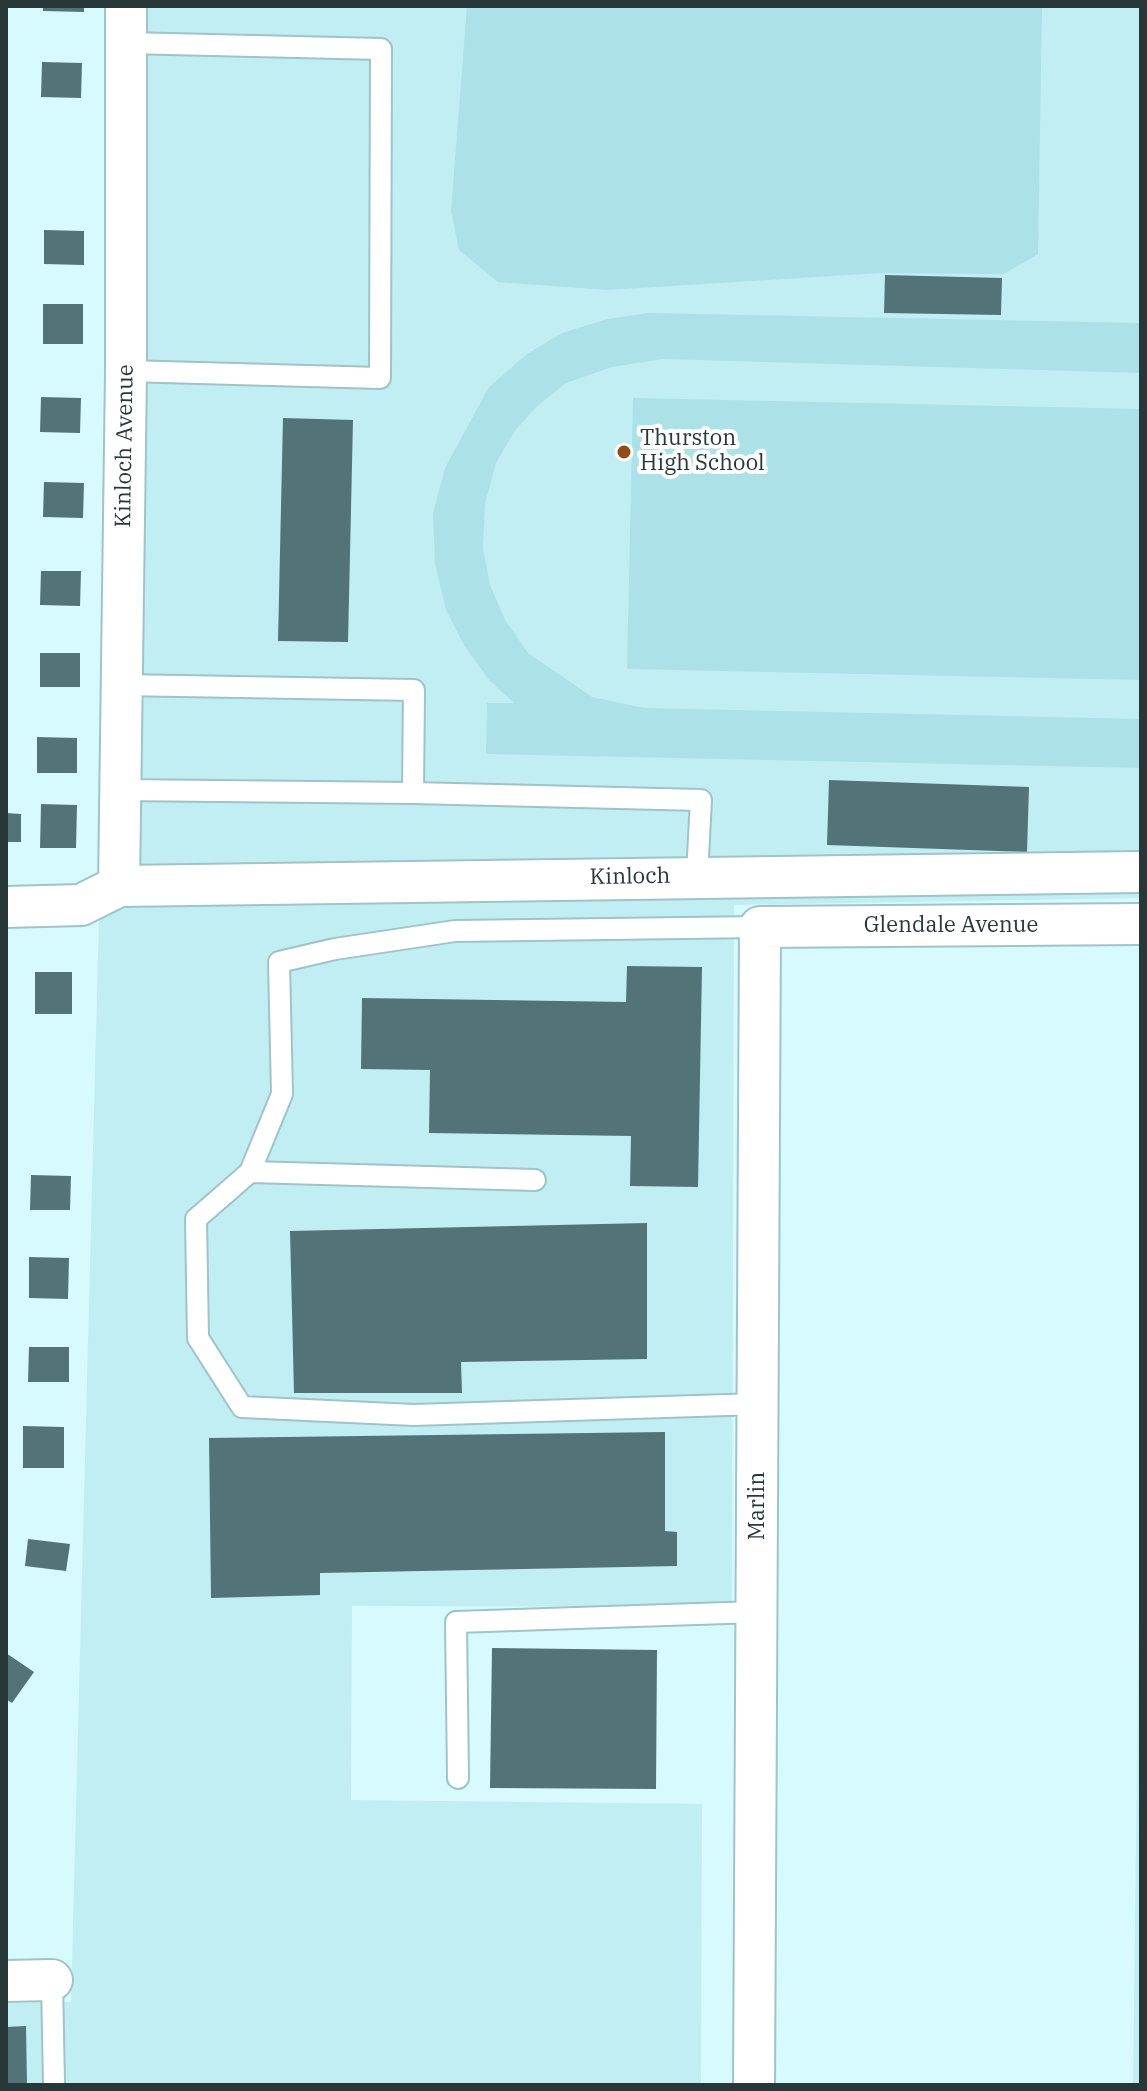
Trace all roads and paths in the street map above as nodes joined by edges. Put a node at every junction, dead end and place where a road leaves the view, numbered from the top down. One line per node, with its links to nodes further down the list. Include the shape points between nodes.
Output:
1 (126, 24): 2 (street, Kinloch Avenue); 2 (lane, via 381,49 380,378)
2 (126, 371): 3 (street, Kinloch Avenue)
3 (121, 685): 4 (street, Kinloch Avenue); 5 (lane, via 414,690)
4 (120, 790): 5 (lane); 8 (street, Kinloch Avenue)
5 (413, 793): 7 (lane, via 701,800)
6 (1141, 872): 7 (street, Kinloch)
7 (697, 875): 8 (street, Kinloch)
8 (119, 886): 9 (street, via 81,905)
9 (6, 907)
10 (1141, 924): 11 (street, Glendale Avenue)
11 (760, 927): 12 (lane, via 455,931 279,962 282,1094); 14 (street, Marlin)
12 (250, 1172): 13 (lane); 14 (lane, via 196,1219 198,1338 242,1407 414,1415)
13 (535, 1180)
14 (759, 1404): 15 (street, Marlin)
15 (757, 1612): 16 (lane, via 456,1622); 20 (street, Marlin)
16 (458, 1778)
17 (52, 1980): 18 (street); 19 (lane)
18 (6, 1981)
19 (54, 2085)
20 (754, 2085)

